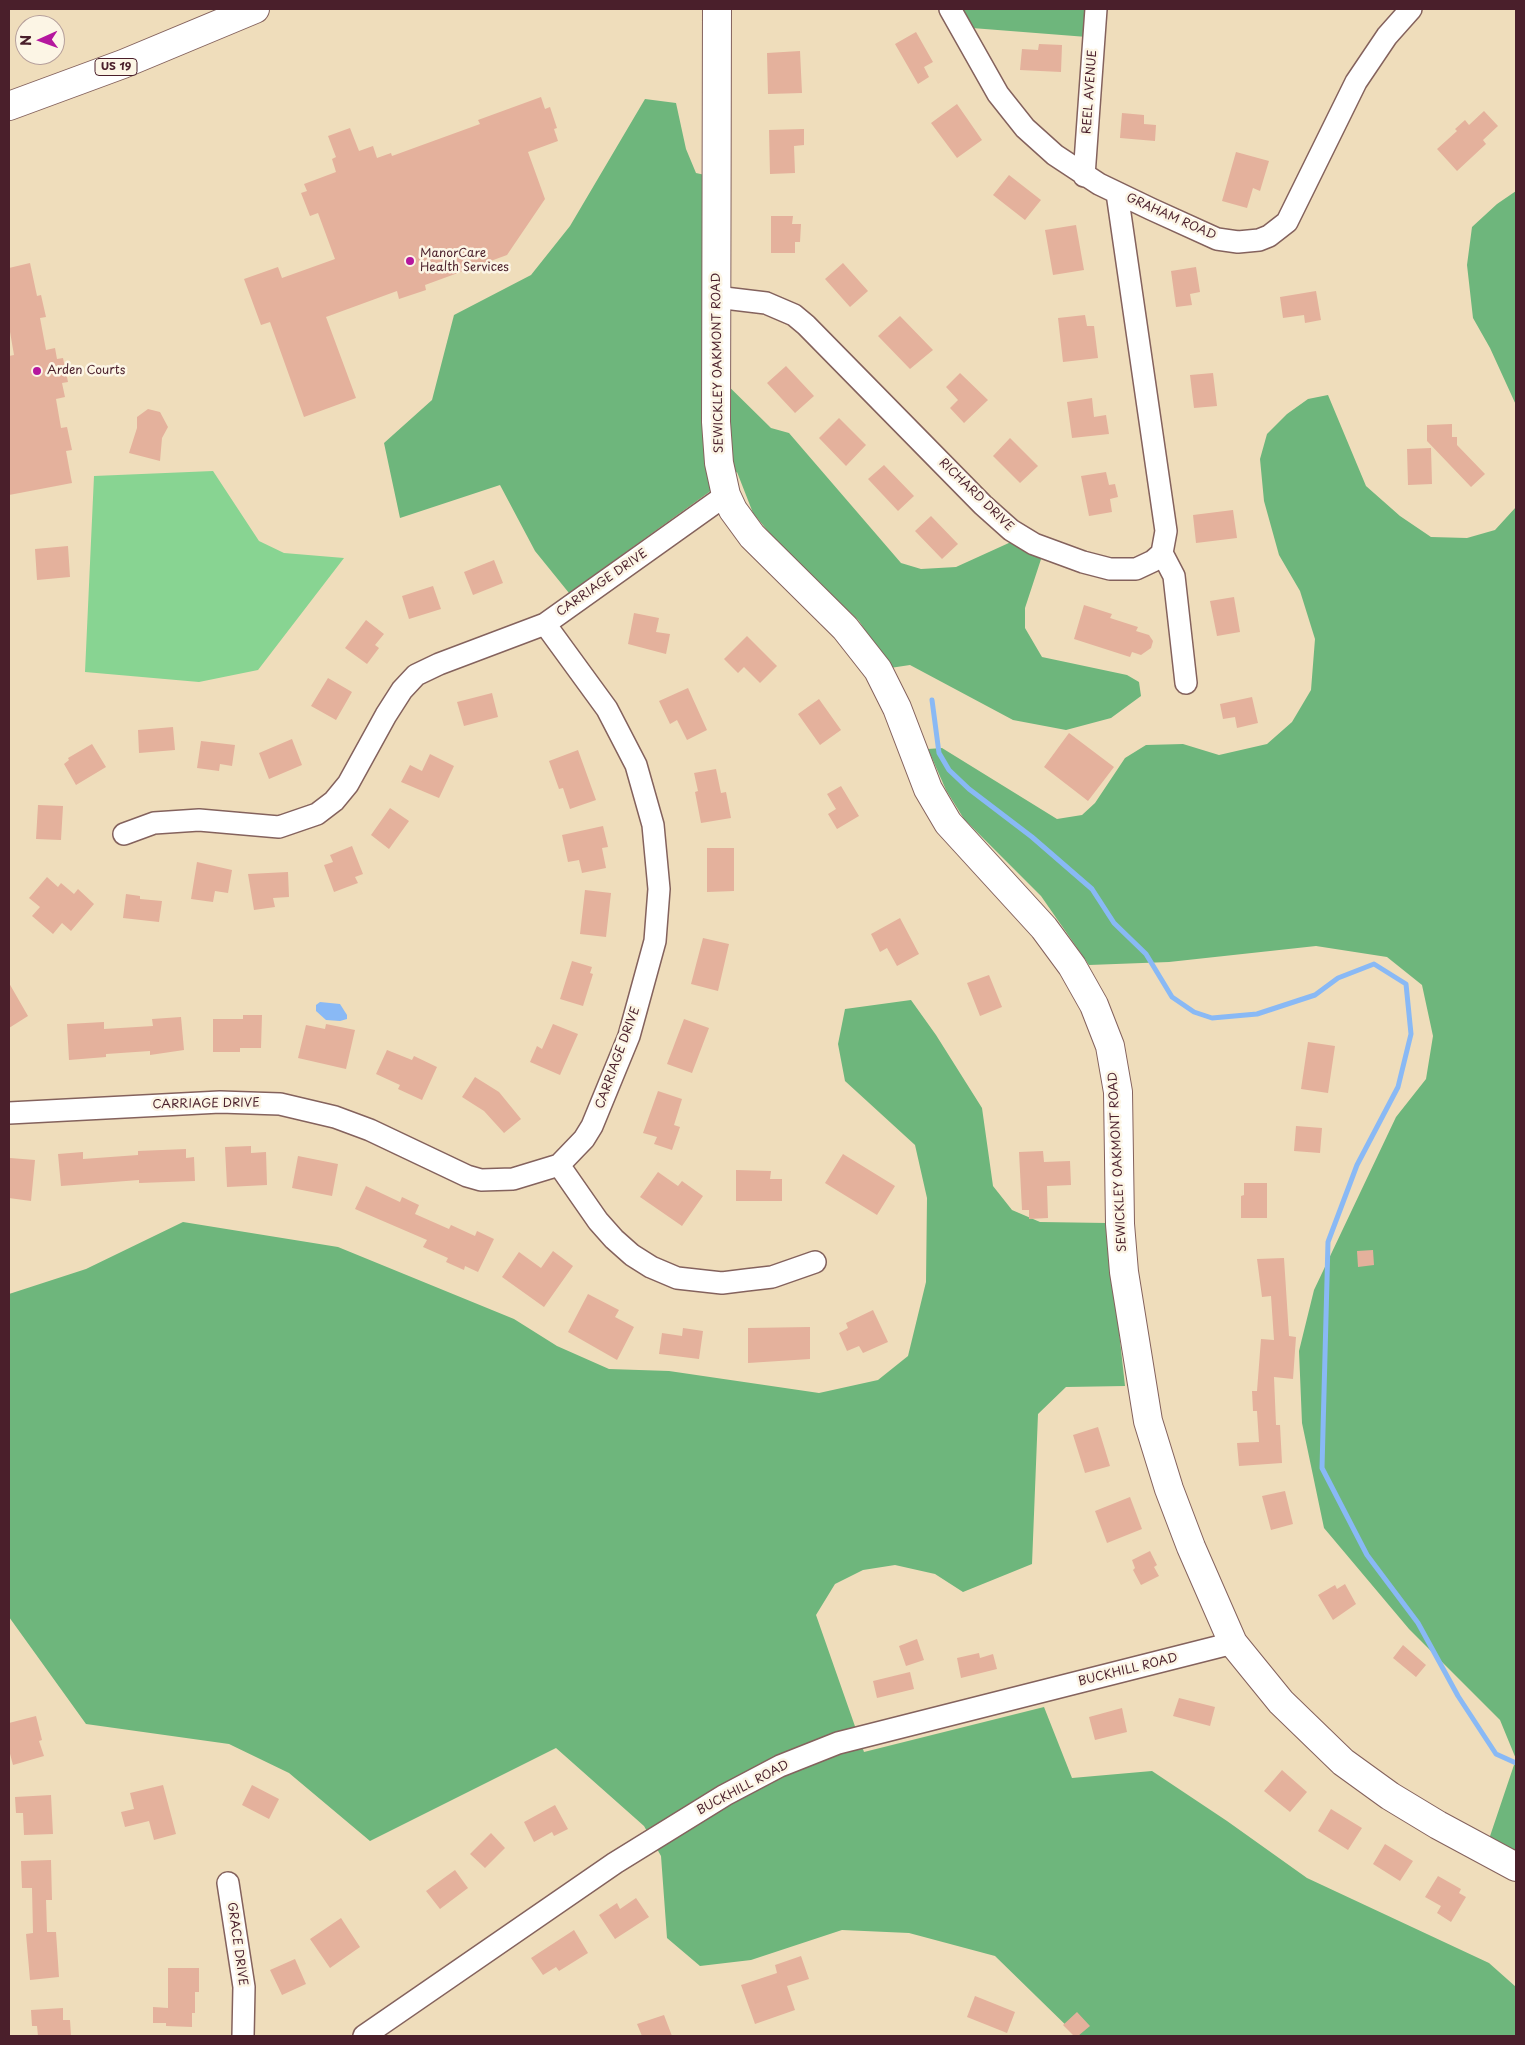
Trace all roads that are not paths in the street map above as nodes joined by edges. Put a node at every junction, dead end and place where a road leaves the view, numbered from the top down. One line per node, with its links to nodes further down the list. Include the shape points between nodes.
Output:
1 (255, 9): 6 (main road, US 19)
2 (717, 9): 10 (main road, SEWICKLEY OAKMONT ROAD)
3 (950, 9): 8 (street, GRAHAM ROAD, via 985,75 1011,112 1038,142)
4 (1096, 9): 8 (street, REEL AVENUE)
5 (1411, 9): 9 (street, GRAHAM ROAD, via 1387,36 1356,82 1293,213 1270,236 1249,242 1217,239)
6 (219, 16): 7 (main road, US 19, via 93,76)
7 (9, 106)
8 (1084, 176): 9 (street, GRAHAM ROAD)
9 (1118, 193): 12 (street, via 1166,531)
10 (716, 297): 11 (main road, SEWICKLEY OAKMONT ROAD, via 717,444); 12 (street, RICHARD DRIVE, via 766,303 794,315 983,505 1034,544 1110,569 1145,566)
11 (726, 495): 13 (street, CARRIAGE DRIVE); 19 (main road, SEWICKLEY OAKMONT ROAD, via 752,536 845,628 878,670 897,708 925,782 948,823 1044,928 1072,966 1094,1005 1110,1046 1118,1092 1124,1272 1148,1421 1191,1548)
12 (1162, 553): 14 (street, via 1174,576)
13 (545, 624): 15 (street, via 416,675 396,699 348,784 317,814 278,827 199,820 154,823); 17 (street, CARRIAGE DRIVE, via 607,709 636,764 653,825 659,890 655,940 629,1036 592,1126)
14 (1186, 683)
15 (124, 834)
16 (9, 1113): 17 (street, CARRIAGE DRIVE, via 220,1102 280,1104 335,1117 370,1130 481,1180 513,1179)
17 (559, 1165): 18 (street, via 614,1239 650,1267 677,1278 722,1283 772,1277)
18 (815, 1262)
19 (1233, 1643): 20 (main road, SEWICKLEY OAKMONT ROAD, via 1280,1702 1343,1762 1430,1820); 23 (street, BUCKHILL ROAD, via 838,1743 780,1766 725,1795 615,1863)
20 (1516, 1867)
21 (228, 1883): 22 (street, GRACE DRIVE, via 244,1987)
22 (243, 2036)
23 (364, 2036)

